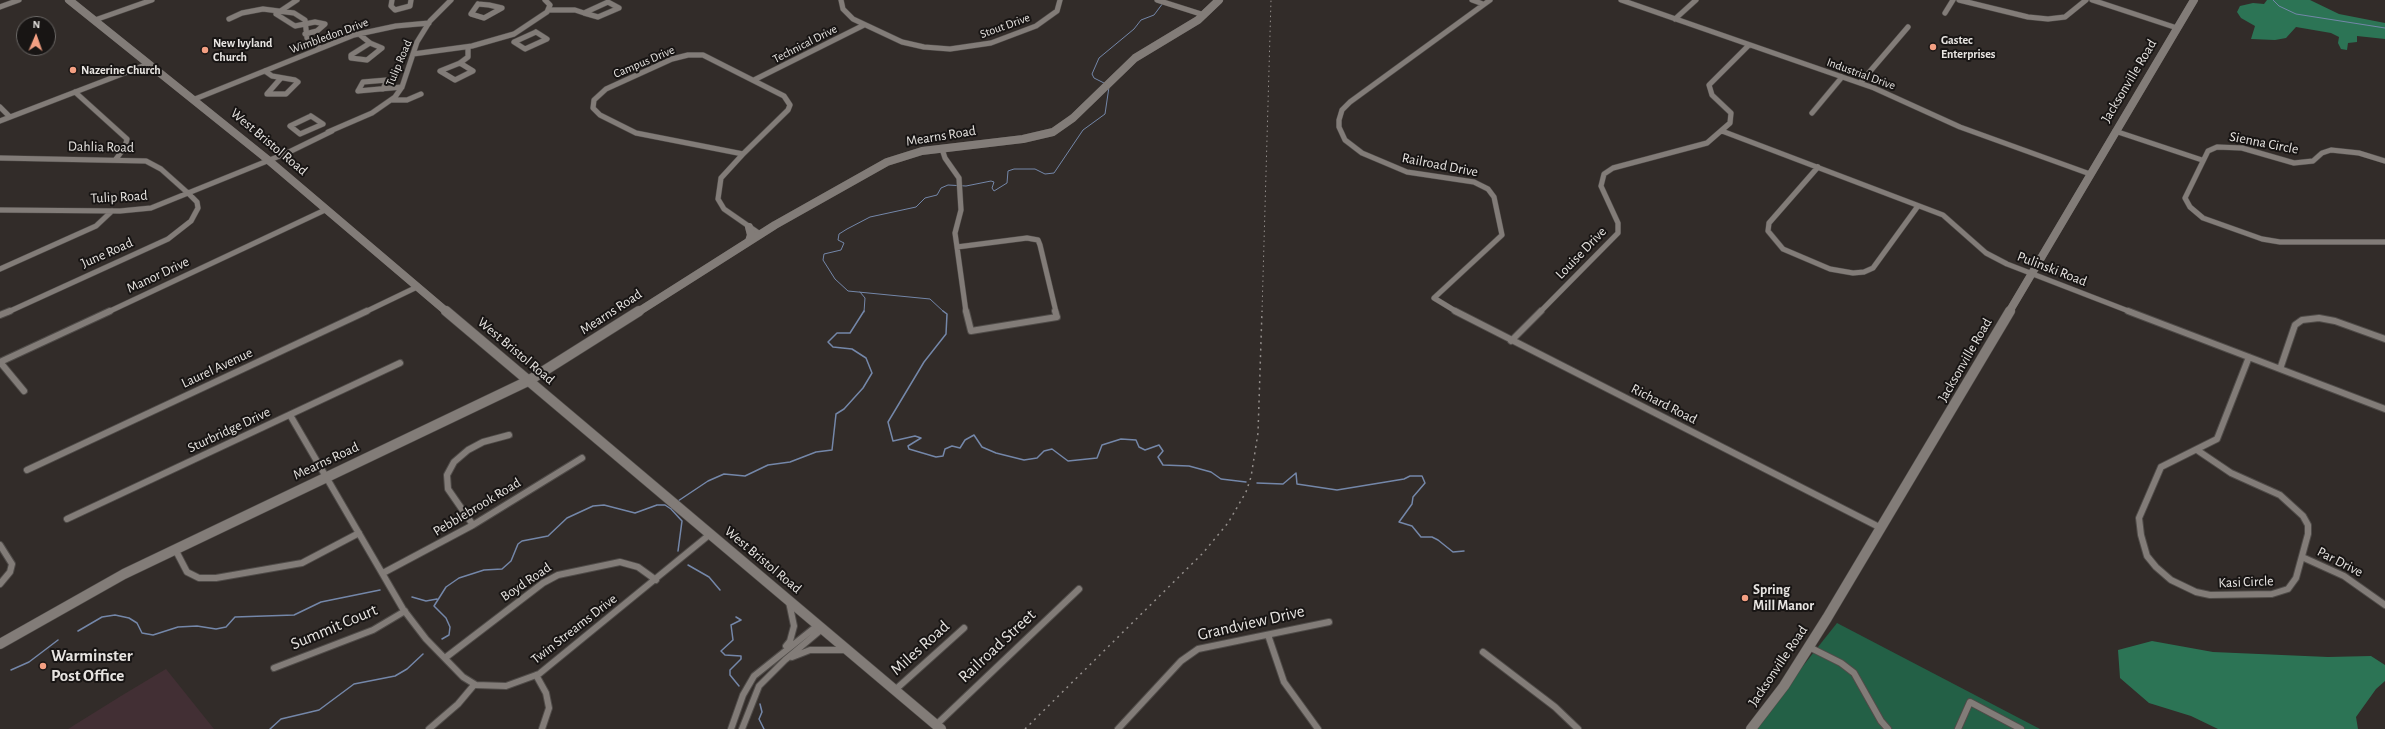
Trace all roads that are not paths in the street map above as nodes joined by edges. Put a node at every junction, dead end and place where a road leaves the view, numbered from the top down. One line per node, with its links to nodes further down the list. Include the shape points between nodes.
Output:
1 (20, 0): 26 (street)
2 (69, 0): 34 (main road, West Bristol Road)
3 (152, 0): 34 (street)
4 (285, 0): 23 (street)
5 (297, 0): 23 (street)
6 (392, 0): 7 (street, via 392,9 398,10 410,6)
7 (411, 0)
8 (451, 0): 35 (street, Tulip Road)
9 (545, 0): 28 (street, via 550,4)
10 (841, 0): 37 (street, Stout Drive, via 841,6 846,13)
11 (1060, 0): 37 (street, Stout Drive, via 1057,11 1040,24 1001,40 969,48 938,49 915,46)
12 (1157, 0): 31 (street)
13 (1219, 0): 31 (main road, Mearns Road)
14 (1472, 0): 25 (street)
15 (1490, 0): 25 (street, Railroad Drive)
16 (1621, 0): 33 (street, Industrial Drive)
17 (1696, 0): 33 (street)
18 (1953, 0): 30 (street)
19 (1959, 0): 20 (street, via 2028,17 2048,19 2065,17)
20 (2086, 0)
21 (2092, 0): 40 (street)
22 (2194, 0): 40 (main road, Jacksonville Road)
23 (292, 2): 27 (street)
24 (479, 2): 24 (street, via 489,5 502,8 484,18 471,14)
25 (1483, 4): 92 (street, Railroad Drive, via 1350,102 1342,110 1339,120 1339,128 1345,140 1362,153 1397,169 1474,182 1488,189 1494,197 1502,235 1435,296)
26 (0, 7)
27 (281, 10): 32 (street, via 254,10); 36 (street, via 300,15); 36 (street, via 276,16 292,25)
28 (549, 10): 29 (street, via 575,10); 38 (street)
29 (584, 13): 29 (street, via 608,2 619,8 598,17)
30 (1945, 13)
31 (1205, 14): 70 (main road, Mearns Road, via 1135,58 1069,122 1047,134)
32 (229, 19)
33 (1675, 19): 45 (street, Industrial Drive)
34 (95, 20): 50 (main road, West Bristol Road)
35 (429, 23): 43 (street, Wimbledon Drive, via 396,26); 48 (street, Tulip Road)
36 (306, 24): 42 (street); 42 (street, via 319,22 325,25 317,31)
37 (864, 25): 54 (street, Technical Drive)
38 (526, 27): 41 (street); 46 (street, via 511,35)
39 (1908, 27): 55 (street)
40 (2177, 28): 69 (main road, Jacksonville Road)
41 (536, 32): 41 (street, via 547,39 525,49 514,42)
42 (305, 34): 47 (street)
43 (358, 34): 44 (street); 47 (street, Wimbledon Drive)
44 (370, 43): 44 (street, via 382,48 367,60 350,56)
45 (1749, 45): 52 (street, Industrial Drive); 68 (street, via 1709,86 1712,95 1731,113 1732,119)
46 (468, 47): 48 (street); 49 (street, via 468,57)
47 (321, 48): 51 (street, Wimbledon Drive)
48 (413, 54): 56 (street, Tulip Road)
49 (460, 63): 49 (street, via 473,71 455,80 440,71)
50 (148, 64): 58 (street); 60 (main road, West Bristol Road)
51 (265, 71): 53 (street); 60 (street, Wimbledon Drive)
52 (1842, 77): 55 (street, Industrial Drive); 63 (street)
53 (281, 78): 53 (street, via 298,82 286,94 267,94)
54 (754, 80): 71 (street, Campus Drive, via 784,96 790,105 788,110); 71 (street, Campus Drive, via 703,54 688,55 672,59 606,89 593,103 593,108 600,115 636,133)
55 (1860, 83): 78 (street, Industrial Drive, via 1893,95 1960,127)
56 (402, 87): 57 (street); 61 (street, Tulip Road)
57 (383, 89): 57 (street, via 364,90 358,91 363,82 387,80)
58 (75, 92): 64 (street); 73 (street, via 127,139 125,147)
59 (421, 94): 61 (street, via 407,100)
60 (195, 100): 74 (main road, West Bristol Road)
61 (392, 100): 67 (street, Tulip Road, via 372,113)
62 (0, 107): 64 (street)
63 (1812, 113)
64 (10, 117): 65 (street)
65 (0, 120)
66 (322, 124): 66 (street, via 300,134 290,126 311,116); 67 (street)
67 (332, 131): 74 (street, Tulip Road)
68 (1722, 131): 77 (street, Pulinski Road); 95 (street, Louise Drive, via 1706,143 1613,168 1604,174 1601,186 1618,223 1618,233)
69 (2116, 131): 75 (street); 78 (main road, Jacksonville Road)
70 (942, 149): 85 (main road, Mearns Road, via 912,153 887,162); 88 (street, via 959,178 961,210 955,233)
71 (743, 154): 84 (street, Campus Drive, via 721,178 718,199 724,209)
72 (0, 158): 73 (street, Dahlia Road)
73 (116, 159): 79 (street, Dahlia Road, via 152,163)
74 (267, 159): 79 (street, Tulip Road); 82 (main road, West Bristol Road)
75 (2202, 160): 76 (street, Sienna Circle, via 2210,149 2227,146 2294,163 2313,161 2326,151 2337,150 2360,153); 87 (street, Sienna Circle, via 2185,198 2193,211 2210,221 2274,241)
76 (2385, 161)
77 (1818, 167): 80 (street, Pulinski Road); 80 (street, via 1769,223 1768,231 1783,249 1830,269 1853,273 1873,268)
78 (2090, 174): 90 (main road, Jacksonville Road)
79 (189, 194): 83 (street, Tulip Road, via 151,208); 93 (street, June Road, via 197,202 197,212 191,221 174,235)
80 (1918, 206): 90 (street, Pulinski Road, via 1949,219 1992,257)
81 (0, 210): 83 (street, Tulip Road)
82 (326, 210): 91 (main road, West Bristol Road); 97 (street, Manor Drive)
83 (112, 211): 89 (street, via 96,226)
84 (749, 227): 85 (street, Campus Drive); 86 (main road)
85 (760, 234): 86 (main road, Mearns Road)
86 (749, 241): 100 (main road, Mearns Road)
87 (2385, 242)
88 (957, 247): 88 (street, via 971,331 1057,317 1057,308 1038,240 1027,238)
89 (0, 269)
90 (2031, 273): 96 (street, Pulinski Road); 111 (main road, Jacksonville Road, via 1944,425)
91 (417, 287): 100 (main road, West Bristol Road); 107 (street, Laurel Avenue)
92 (1436, 301): 95 (street, Richard Road)
93 (0, 315)
94 (2385, 339): 99 (street, via 2335,321 2319,318 2302,320 2295,325)
95 (1511, 341): 111 (street, Richard Road)
96 (2249, 357): 99 (street, Pulinski Road); 105 (street, Kasi Circle, via 2218,437)
97 (0, 362): 101 (street)
98 (400, 363): 103 (street, Sturbridge Drive)
99 (2280, 369): 102 (street, Pulinski Road)
100 (528, 381): 108 (main road, Mearns Road); 113 (main road, West Bristol Road)
101 (24, 391)
102 (2385, 409)
103 (290, 415): 108 (street); 109 (street, Sturbridge Drive)
104 (509, 435): 110 (street, via 483,442 468,450 454,462 447,475 448,489)
105 (2197, 450): 116 (street, Kasi Circle, via 2231,473 2280,495 2298,510 2308,526); 116 (street, Kasi Circle, via 2161,467 2139,518 2143,545 2156,567 2178,584 2204,594 2272,594 2283,592 2292,586)
106 (582, 458): 110 (street, Pebblebrook Road)
107 (27, 470)
108 (326, 477): 112 (street); 115 (main road, Mearns Road)
109 (68, 519)
110 (473, 525): 117 (street, Pebblebrook Road)
111 (1880, 528): 129 (main road, Jacksonville Road)
112 (359, 533): 115 (street, via 302,563 216,578 199,578 186,572); 117 (street)
113 (709, 535): 118 (street, Twin Streams Drive); 121 (main road, West Bristol Road)
114 (0, 545): 119 (street, via 12,564 10,572)
115 (175, 549): 128 (main road, Mearns Road, via 112,580)
116 (2302, 557): 122 (street, Par Drive, via 2344,576)
117 (383, 573): 123 (street)
118 (656, 580): 133 (street, Boyd Road, via 638,567 620,562 558,575 543,583); 136 (street, Twin Streams Drive)
119 (0, 584)
120 (1079, 589): 139 (street, Railroad Street)
121 (788, 601): 125 (main road, West Bristol Road); 131 (street, via 794,626 790,641)
122 (2385, 605)
123 (405, 611): 133 (street, via 426,639); 135 (street, Summit Court, via 373,630)
124 (1329, 622): 127 (street, Grandview Drive)
125 (820, 627): 130 (main road, West Bristol Road); 131 (street); 134 (street)
126 (964, 628): 138 (street, Miles Road)
127 (1268, 636): 144 (street, Grandview Drive, via 1205,646 1191,653); 145 (street, via 1284,682)
128 (0, 644)
129 (1809, 647): 147 (main road, Jacksonville Road); 148 (street, via 1841,663 1854,674)
130 (848, 650): 134 (street, via 810,650); 138 (main road, West Bristol Road)
131 (782, 652): 142 (street, via 754,676 747,686)
132 (1483, 652): 146 (street, via 1556,707)
133 (445, 658): 137 (street, via 462,677)
134 (785, 660): 143 (street, via 759,686)
135 (274, 668)
136 (536, 676): 137 (street, Twin Streams Drive, via 506,686); 141 (street, via 546,693 549,708)
137 (474, 685): 140 (street, via 458,704)
138 (895, 690): 139 (main road, West Bristol Road)
139 (938, 727)
140 (429, 729)
141 (542, 729)
142 (731, 729)
143 (742, 729)
144 (1118, 729)
145 (1318, 729)
146 (1578, 729)
147 (1752, 729)
148 (1888, 729)
149 (1958, 729): 150 (street, via 1970,702)
150 (2021, 729)

